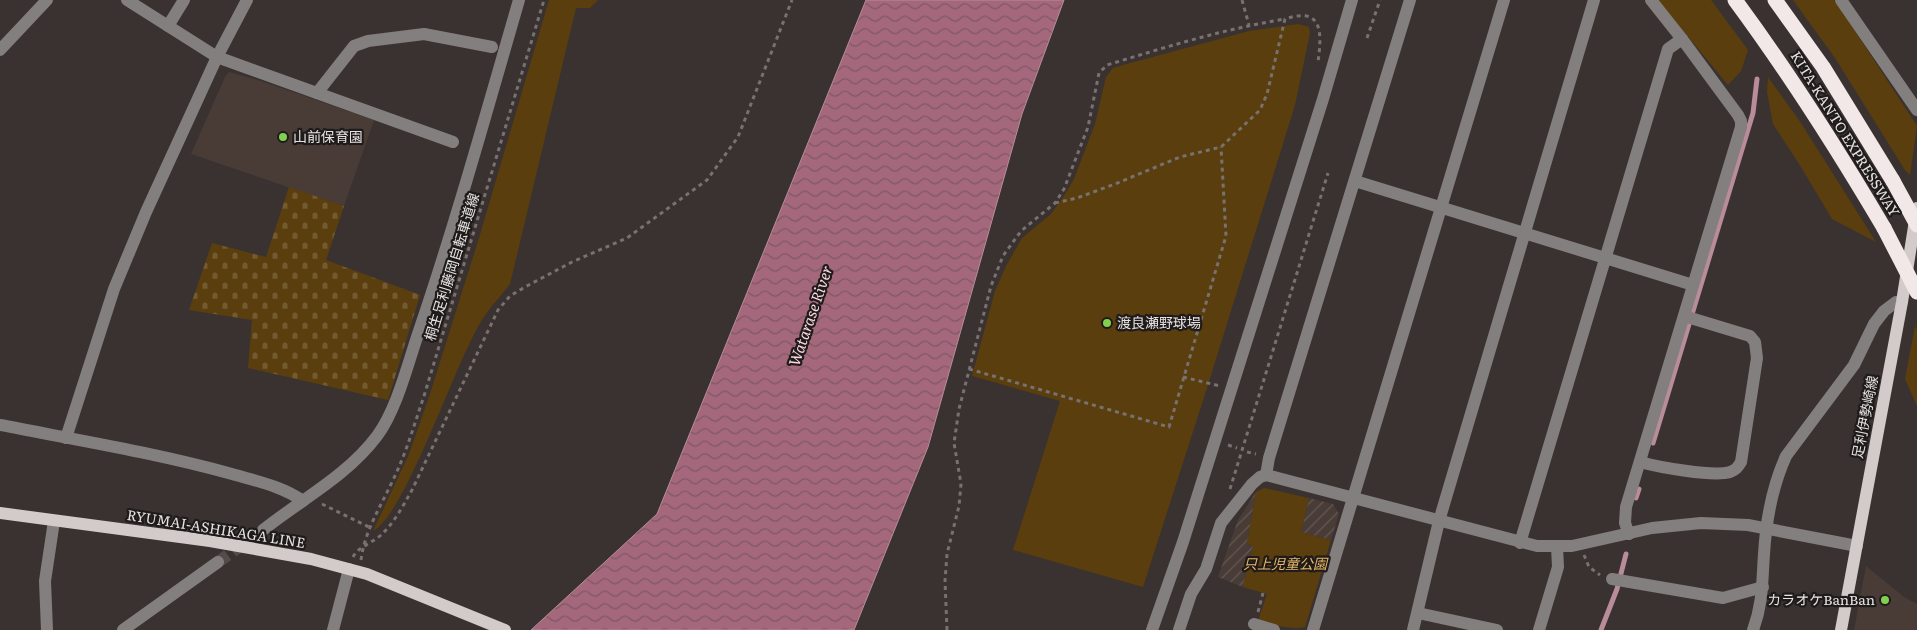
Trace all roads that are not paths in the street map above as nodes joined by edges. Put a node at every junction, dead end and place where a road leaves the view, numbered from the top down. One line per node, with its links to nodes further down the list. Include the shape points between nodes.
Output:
1 (47, 0): 17 (street)
2 (127, 0): 14 (street)
3 (184, 0): 14 (street)
4 (246, 0): 18 (street)
5 (519, 0): 37 (street, via 428,304 387,420 359,457)
6 (1352, 0): 57 (street, via 1183,542)
7 (1410, 0): 22 (street)
8 (1504, 0): 24 (street)
9 (1594, 0): 26 (street)
10 (1651, 0): 15 (street)
11 (1735, 0): 29 (highway, KITA-KANTO EXPRESSWAY, bridge, via 1776,56 1846,164)
12 (1775, 0): 25 (highway, KITA-KANTO EXPRESSWAY, bridge, via 1823,67)
13 (1841, 0): 20 (street)
14 (168, 26): 18 (street)
15 (1682, 39): 27 (street, via 1668,49); 28 (street, via 1741,121)
16 (492, 47): 19 (street, via 424,34 368,41 354,46)
17 (0, 50)
18 (217, 57): 19 (street); 33 (street, via 114,289)
19 (317, 93): 21 (street)
20 (1917, 110)
21 (453, 142)
22 (1355, 181): 24 (street); 35 (street)
23 (1917, 208): 25 (main road, 足利伊勢崎線)
24 (1441, 209): 26 (street); 36 (street)
25 (1916, 224): 30 (main road, 足利伊勢崎線)
26 (1525, 234): 27 (street); 40 (street)
27 (1605, 258): 28 (street); 44 (street)
28 (1693, 285): 31 (street)
29 (1917, 292)
30 (1902, 302): 41 (street, via 1896,302 1884,311 1874,324 1854,365 1786,456 1776,482); 45 (main road, 足利伊勢崎線)
31 (1684, 316): 34 (street); 34 (street, via 1750,336 1755,342 1758,358 1741,462 1725,473)
32 (0, 425): 33 (street)
33 (66, 438): 37 (street, via 207,468 275,487)
34 (1640, 462): 43 (street, via 1625,514)
35 (1266, 475): 36 (street); 58 (street, via 1252,484 1222,523)
36 (1353, 498): 40 (street); 60 (street)
37 (303, 501): 42 (street)
38 (0, 513): 39 (main road, RYUMAI-ASHIKAGA LINE)
39 (54, 521): 48 (main road, RYUMAI-ASHIKAGA LINE, via 262,549); 53 (street, via 46,581)
40 (1439, 521): 44 (street); 51 (street)
41 (1767, 529): 43 (street, via 1734,524 1675,525); 45 (street); 50 (street)
42 (263, 530)
43 (1629, 534): 46 (street)
44 (1520, 543): 46 (street)
45 (1857, 546): 65 (main road, 足利伊勢崎線)
46 (1557, 547): 63 (street, via 1558,567)
47 (218, 562): 54 (street)
48 (349, 569): 55 (street); 56 (main road, RYUMAI-ASHIKAGA LINE)
49 (1612, 579): 50 (street, via 1723,598)
50 (1763, 587): 64 (street)
51 (1418, 613): 61 (street); 62 (street)
52 (1254, 624): 59 (street)
53 (47, 630)
54 (123, 630)
55 (333, 630)
56 (505, 630)
57 (1152, 630)
58 (1179, 630)
59 (1274, 630)
60 (1313, 630)
61 (1413, 630)
62 (1497, 630)
63 (1539, 630)
64 (1753, 630)
65 (1841, 630)

